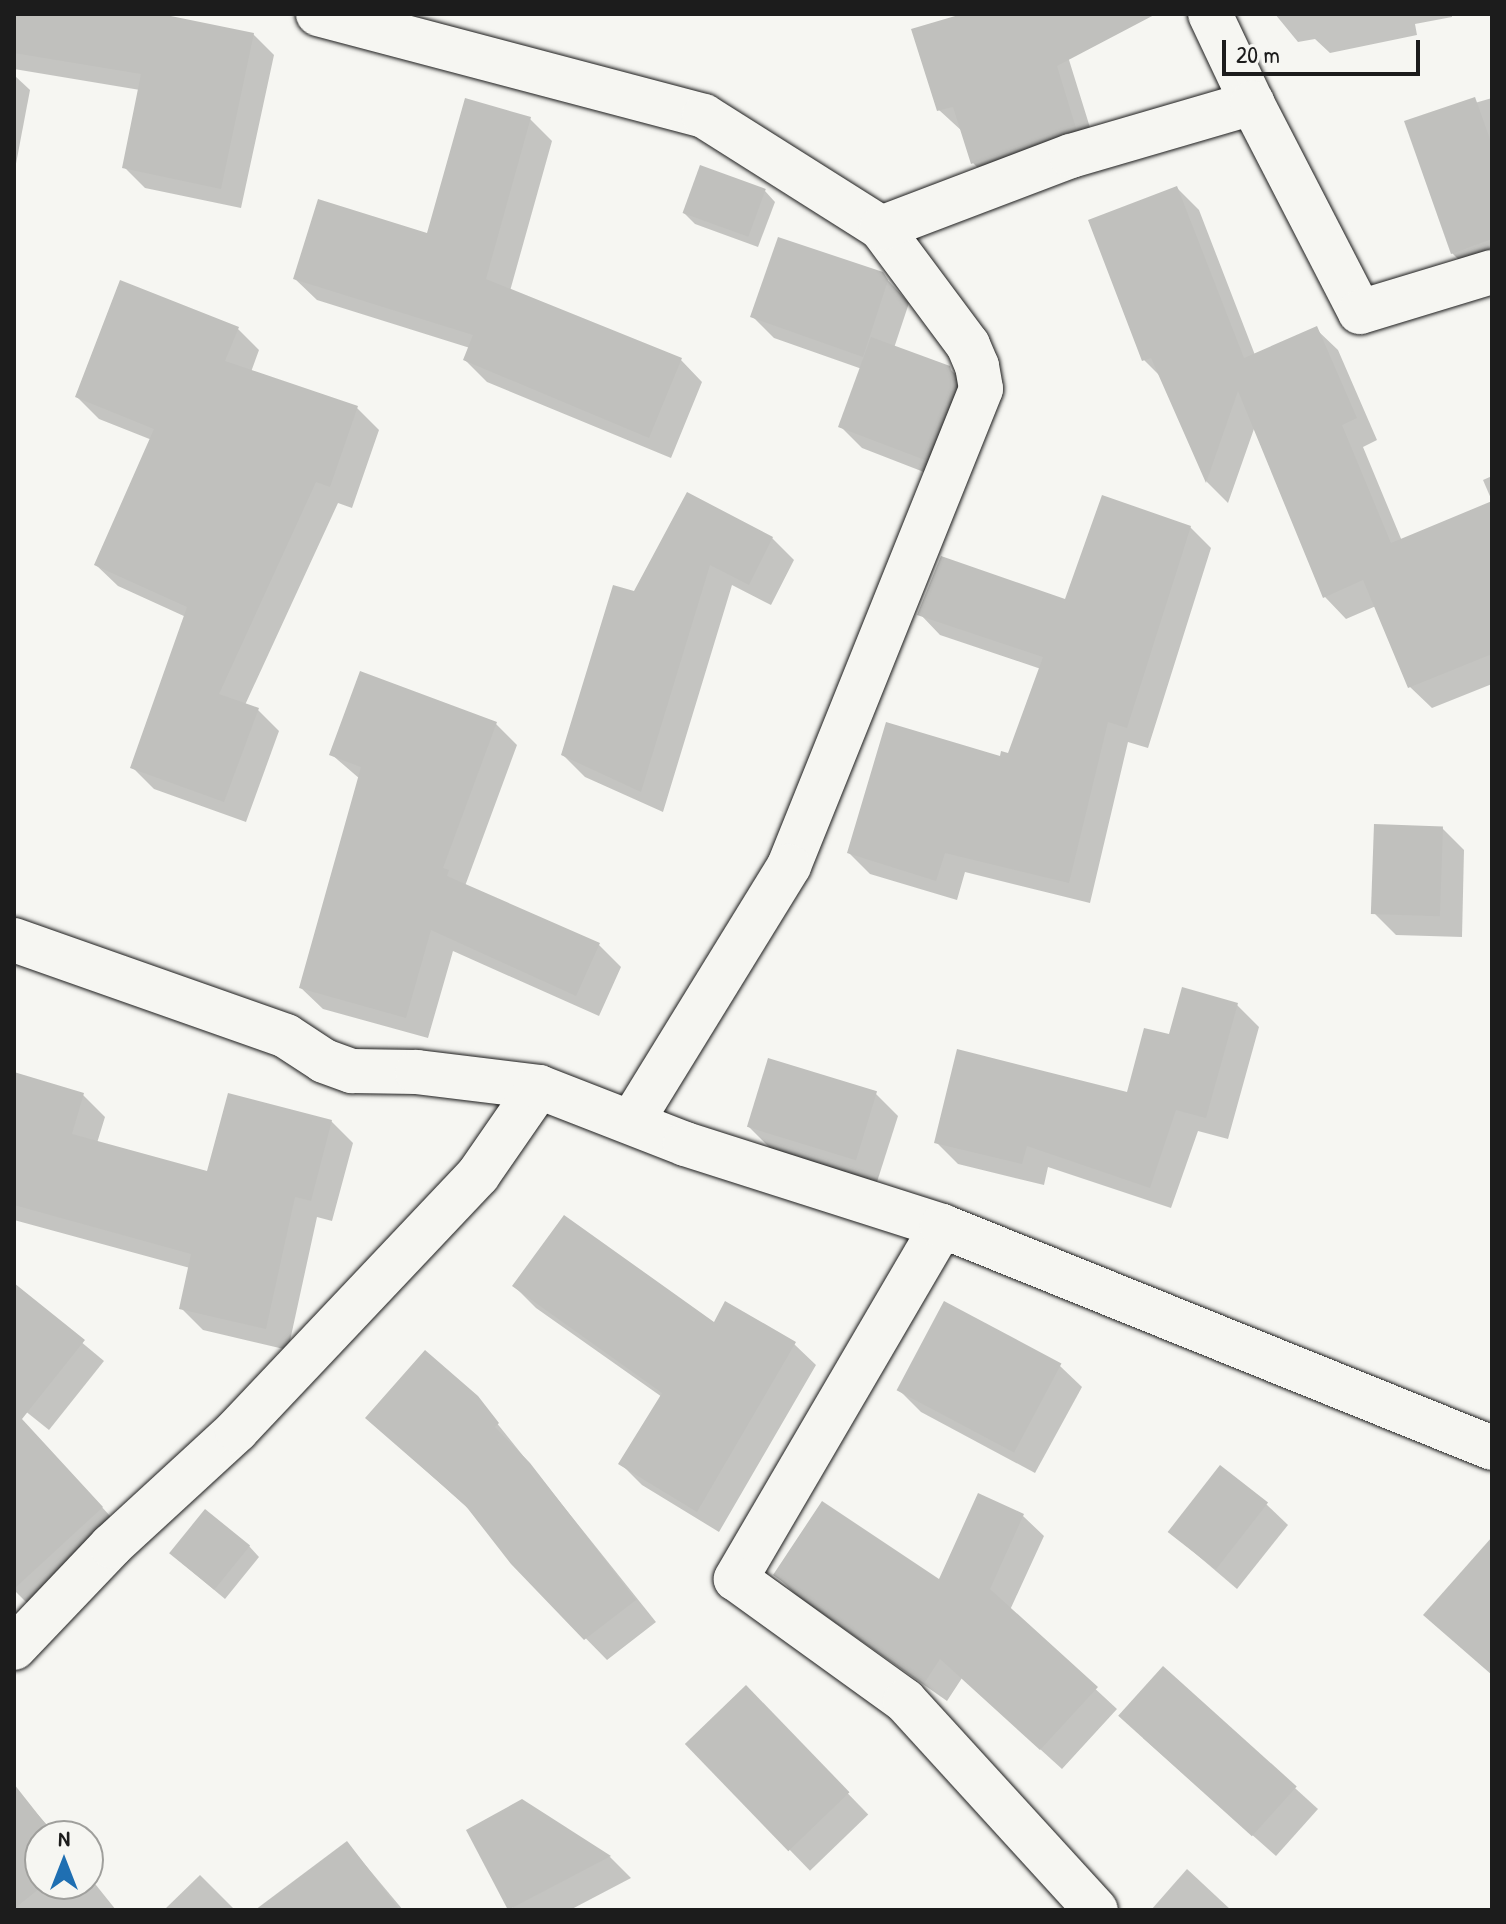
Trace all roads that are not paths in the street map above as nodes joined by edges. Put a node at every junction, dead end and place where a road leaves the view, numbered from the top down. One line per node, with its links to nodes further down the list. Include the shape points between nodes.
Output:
1 (318, 14): 4 (street, via 704,116)
2 (1210, 14): 3 (street)
3 (1252, 103): 4 (street, via 1071,156); 5 (street, via 1360,312)
4 (881, 228): 8 (street, via 968,345 981,389 789,866)
5 (1492, 272)
6 (14, 940): 7 (street, via 286,1036 324,1061 352,1071 417,1072)
7 (539, 1087): 8 (street); 11 (street, via 478,1175 237,1430 111,1546)
8 (633, 1120): 9 (street, via 685,1144)
9 (942, 1226): 10 (street); 12 (street, via 736,1579 905,1701)
10 (1492, 1448)
11 (14, 1648)
12 (1096, 1910)

